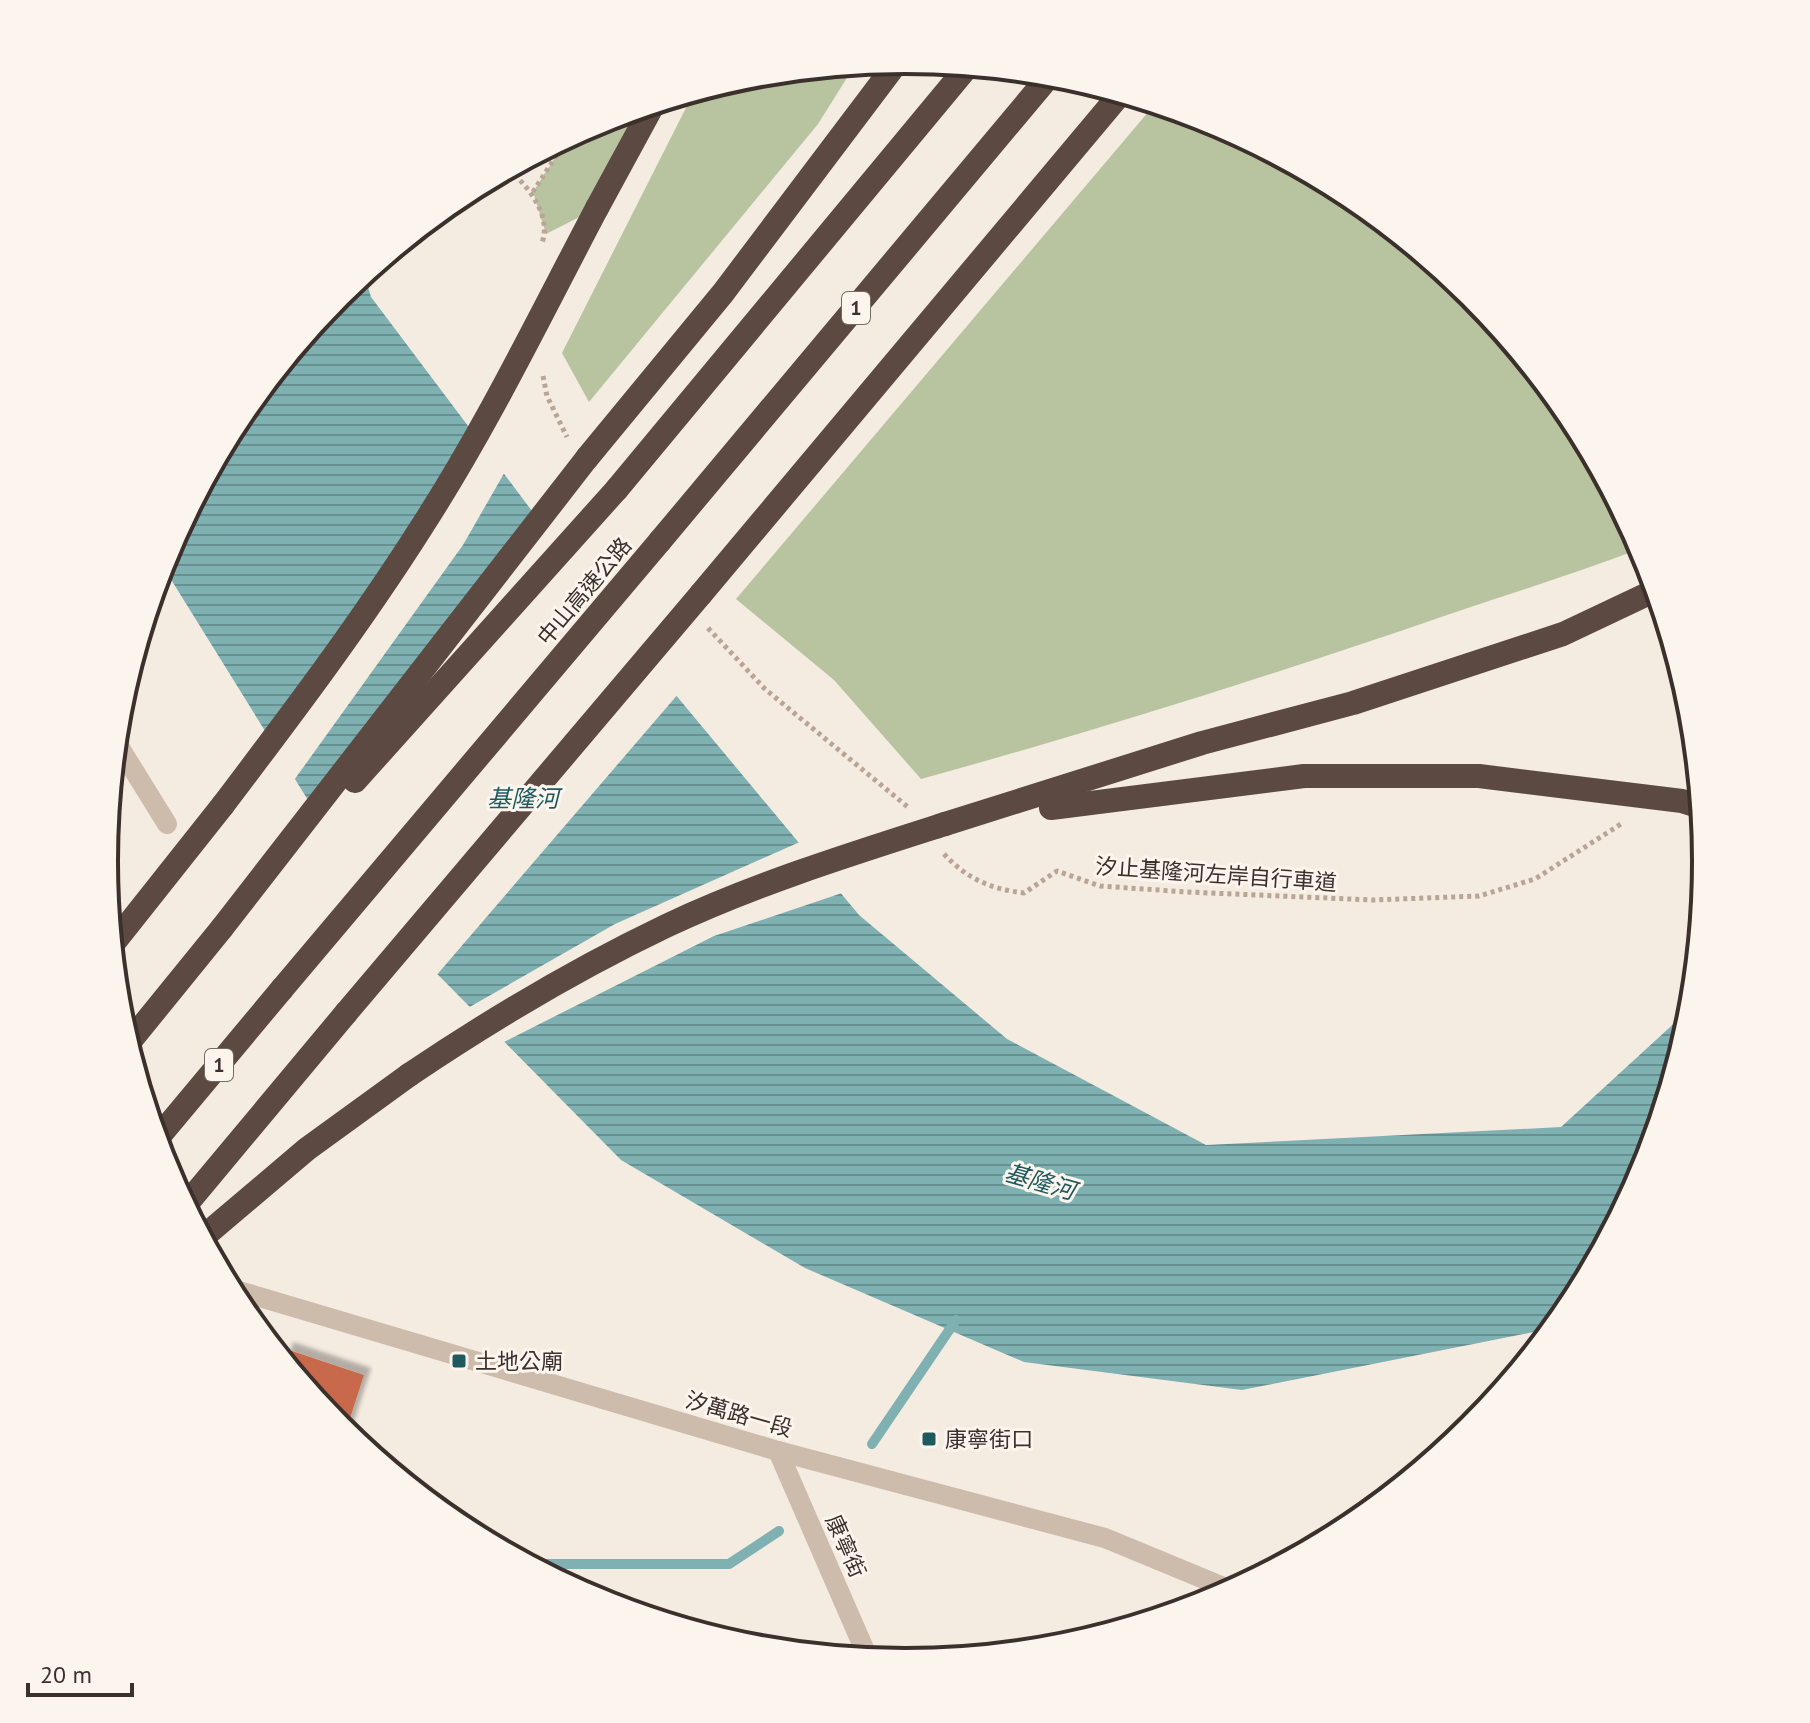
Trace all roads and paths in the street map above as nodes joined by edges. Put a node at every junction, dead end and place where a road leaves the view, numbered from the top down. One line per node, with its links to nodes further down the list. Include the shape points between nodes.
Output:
1 (888, 75): 18 (highway, bridge, via 723,293 587,458)
2 (959, 76): 18 (highway, 中山高速公路, bridge, via 617,489)
3 (1041, 86): 21 (highway, 中山高速公路 / 1, bridge)
4 (1113, 102): 22 (highway, bridge)
5 (646, 118): 19 (highway, bridge, via 422,527 312,688)
6 (556, 155): 8 (path)
7 (517, 177): 8 (path)
8 (533, 192): 9 (path, via 546,234)
9 (540, 249)
10 (1646, 595): 17 (highway, via 1548,639 1353,703 1202,743)
11 (713, 634): 14 (path, via 765,689)
12 (125, 756): 16 (street)
13 (1690, 804): 17 (highway, bridge, via 1479,776 1304,776 1051,808)
14 (911, 811)
15 (1623, 822): 17 (path, 汐止基隆河左岸自行車道, via 1535,879 1479,896 1373,900 1100,886 1057,871 1024,893 992,889 957,868)
16 (167, 824)
17 (940, 834): 23 (highway, bridge, via 761,887 668,925 496,1016 307,1149)
18 (222, 928): 20 (highway, 中山高速公路)
19 (121, 934)
20 (137, 1033)
21 (165, 1130)
22 (193, 1197)
23 (210, 1231)
24 (247, 1294): 25 (street, 汐萬路一段)
25 (778, 1451): 26 (street, 汐萬路一段, via 1105,1538); 27 (street, 康寧街)
26 (1217, 1584)
27 (864, 1647)

